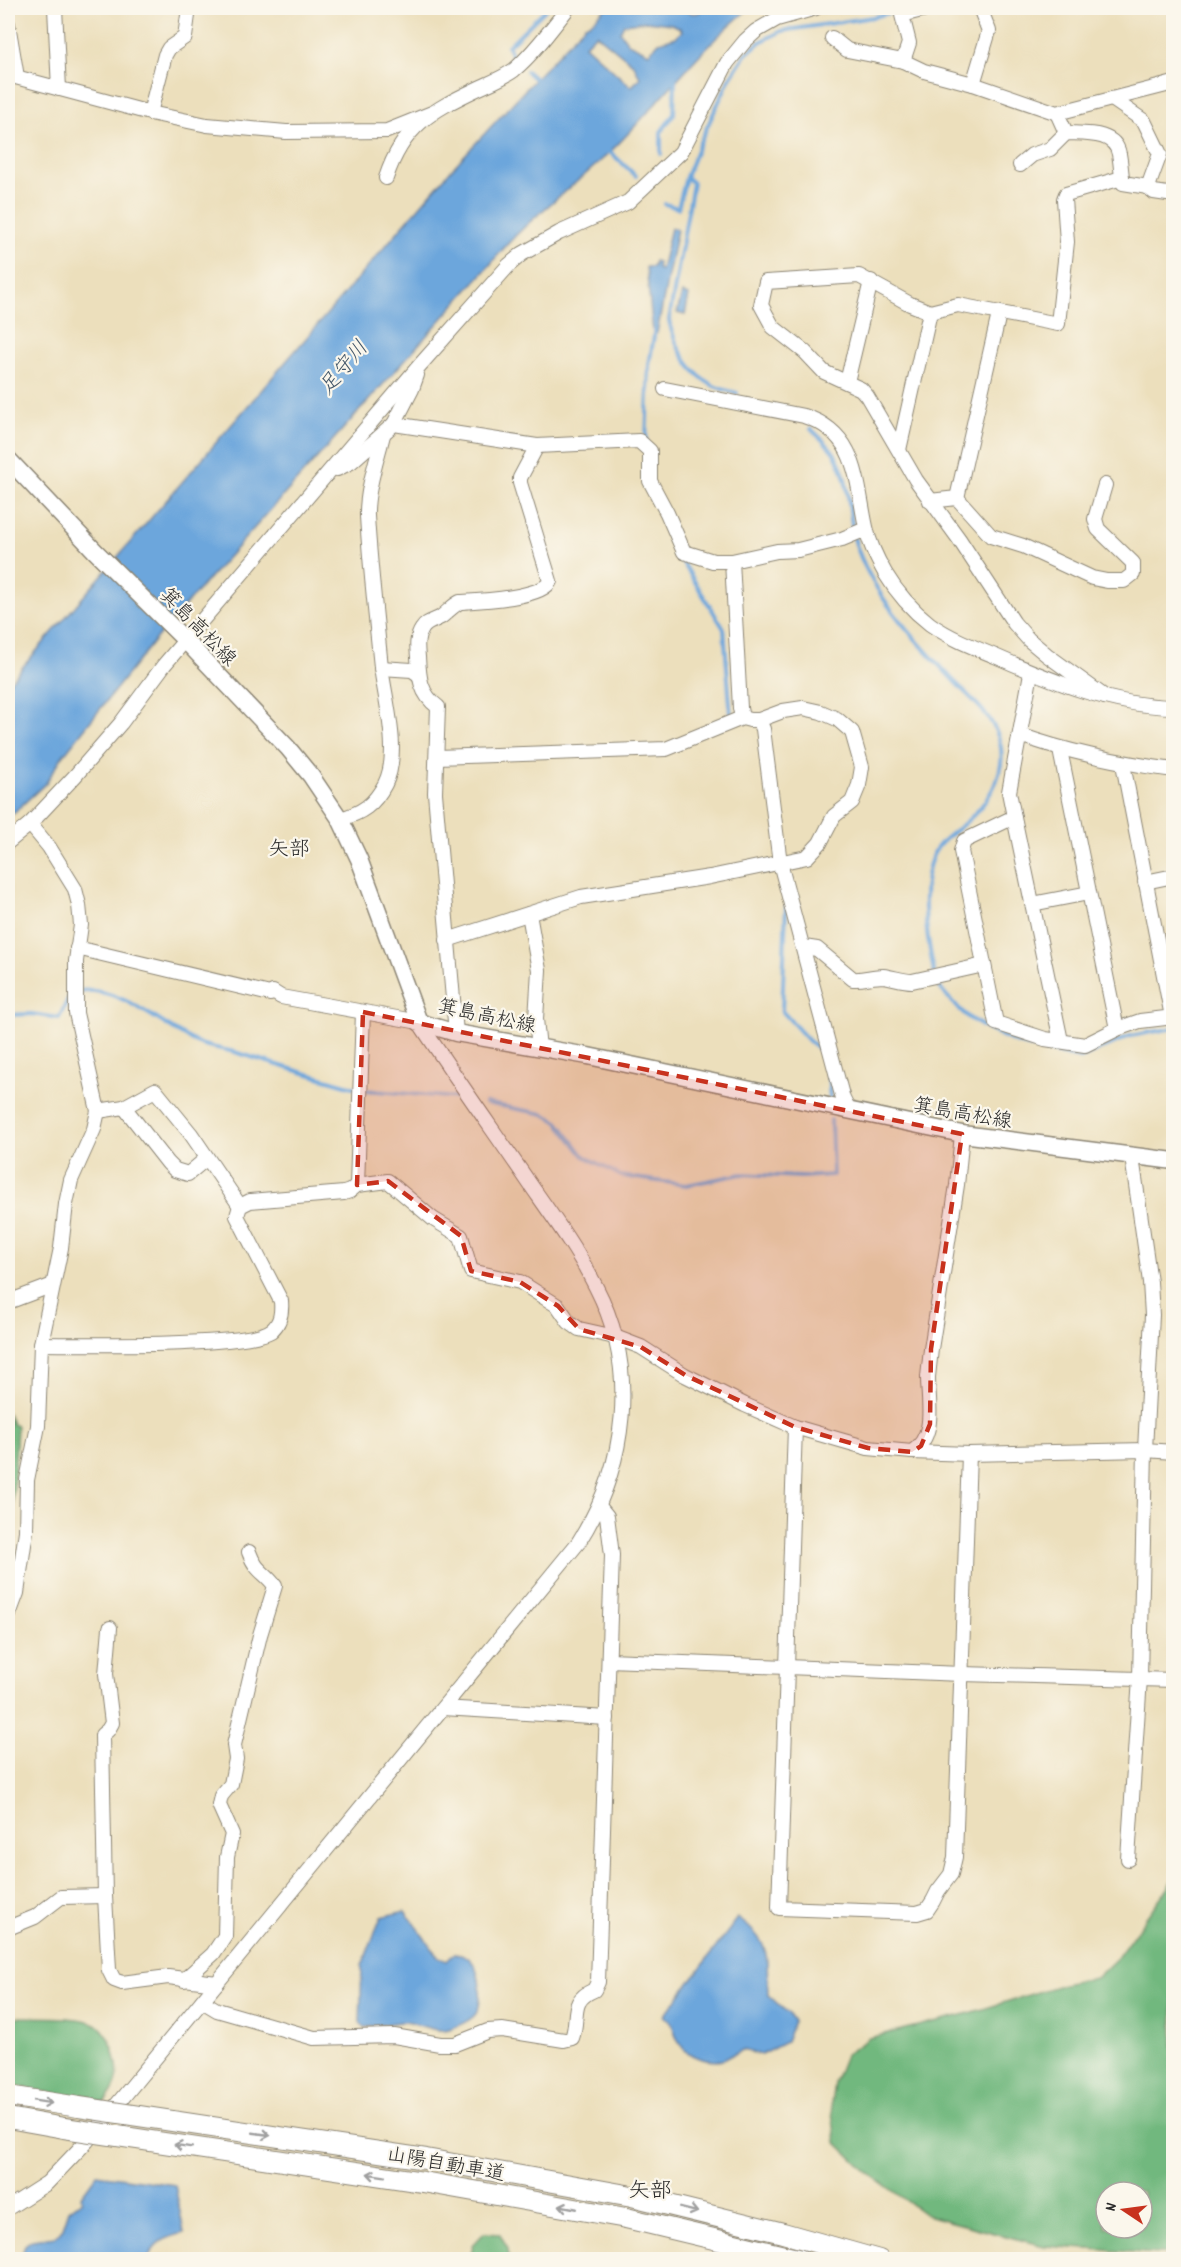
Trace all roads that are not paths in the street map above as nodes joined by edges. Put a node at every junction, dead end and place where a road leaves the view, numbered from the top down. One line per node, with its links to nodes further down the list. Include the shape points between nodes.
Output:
1 (55, 8): 13 (street)
2 (189, 8): 15 (street, via 185,37 165,55)
3 (568, 8): 16 (street, via 515,69)
4 (816, 8): 27 (street, via 777,19 756,31 727,63 681,152 660,173 628,202 522,254)
5 (930, 8): 9 (street, via 902,15 909,43)
6 (980, 8): 12 (street, via 989,31)
7 (8, 24): 10 (street)
8 (832, 38): 9 (street, via 847,50)
9 (903, 61): 12 (street)
10 (12, 76): 13 (street)
11 (1173, 83): 14 (street)
12 (973, 84): 17 (street)
13 (59, 88): 15 (street)
14 (1112, 99): 17 (street); 22 (street, via 1144,121 1160,154)
15 (150, 113): 16 (street, via 207,125 286,132 387,131)
16 (432, 113): 21 (street, via 405,137)
17 (1057, 113): 18 (street)
18 (1066, 133): 19 (street, via 1050,149 1032,155); 20 (street, via 1111,139 1117,146)
19 (1020, 165)
20 (1122, 177): 22 (street, via 1123,183); 26 (street, via 1066,194 1067,242 1058,324)
21 (386, 178)
22 (1148, 187): 23 (street)
23 (1173, 195)
24 (871, 281): 25 (street); 28 (street); 28 (street, via 859,276 766,282 761,305 773,327 824,372)
25 (930, 312): 26 (street, via 958,305); 33 (street)
26 (999, 314): 37 (street)
27 (420, 365): 30 (street); 35 (street)
28 (847, 382): 33 (street, via 867,396)
29 (665, 389): 39 (street, via 804,416 827,426 853,461 861,496)
30 (393, 424): 31 (street); 32 (street)
31 (383, 435): 35 (street, via 351,462); 42 (street, via 367,515)
32 (537, 446): 40 (street, via 639,441 650,451 650,481 684,552 713,561); 44 (street, via 520,483 549,585 525,595 452,606 422,628 416,641)
33 (899, 450): 38 (street)
34 (8, 459): 41 (main road, 箕島高松線)
35 (330, 473): 41 (street)
36 (1105, 485): 37 (street, via 1095,519 1098,529 1133,563 1133,574 1124,581 1092,578 1023,546 991,536)
37 (957, 498): 38 (street)
38 (930, 501): 45 (street, via 1029,640)
39 (858, 533): 40 (street, via 798,550); 43 (street, via 916,612 954,638)
40 (732, 561): 47 (street, via 740,708)
41 (183, 639): 55 (main road, 箕島高松線, via 288,748); 56 (street, via 121,723)
42 (381, 668): 44 (street); 55 (street, via 392,743 386,783 361,813)
43 (1031, 673): 45 (street); 49 (street)
44 (418, 674): 51 (street, via 428,700 438,707)
45 (1105, 698): 46 (street)
46 (1173, 707)
47 (737, 720): 48 (street); 51 (street, via 666,749)
48 (759, 720): 58 (street); 58 (street, via 803,708 837,719 852,732 862,767 852,802 834,816 820,843 807,857)
49 (1020, 735): 50 (street); 54 (street, via 1009,792)
50 (1060, 750): 52 (street); 61 (street)
51 (437, 757): 64 (street, via 435,793)
52 (1123, 764): 53 (street); 60 (street)
53 (1173, 770)
54 (1014, 817): 62 (street); 67 (street, via 964,841 961,851)
55 (340, 819): 70 (main road, 箕島高松線, via 359,859)
56 (30, 824): 57 (street); 66 (street, via 75,889 81,925)
57 (8, 842)
58 (776, 863): 63 (street, via 580,897); 65 (street)
59 (1173, 876): 60 (street)
60 (1145, 882): 69 (street)
61 (1089, 893): 62 (street); 71 (street)
62 (1032, 904): 73 (street)
63 (529, 914): 64 (street); 74 (street, via 539,970)
64 (447, 940): 72 (street)
65 (804, 947): 67 (street, via 817,950 853,979 882,976 903,981); 77 (street)
66 (77, 948): 68 (street, via 281,997); 76 (street, via 76,1012)
67 (984, 965): 73 (street, via 996,1023)
68 (363, 1012): 70 (street); 82 (street)
69 (1173, 1017): 71 (street, via 1140,1021)
70 (419, 1022): 72 (main road, 箕島高松線); 86 (street, via 585,1266)
71 (1117, 1029): 73 (street, via 1085,1045)
72 (456, 1033): 74 (main road, 箕島高松線)
73 (1061, 1041)
74 (539, 1048): 77 (main road, 箕島高松線)
75 (124, 1107): 76 (street); 80 (street, via 175,1170 188,1174); 80 (street, via 155,1090)
76 (98, 1111): 84 (street, via 71,1180 62,1248)
77 (849, 1111): 78 (main road, 箕島高松線)
78 (962, 1134): 79 (main road, 箕島高松線); 90 (street, via 928,1376 930,1424 921,1446)
79 (1132, 1157): 81 (main road, 箕島高松線); 89 (street, via 1152,1315)
80 (207, 1158): 83 (street)
81 (1173, 1161)
82 (357, 1185): 83 (street, via 344,1194 250,1201); 86 (street, via 388,1181 433,1219 461,1236 471,1271 520,1282 558,1306 568,1323)
83 (240, 1206): 87 (street, via 237,1216 281,1301 281,1317 271,1331 231,1340)
84 (52, 1284): 85 (street); 87 (street)
85 (8, 1302)
86 (615, 1337): 88 (street, via 641,1347 745,1405); 93 (street, via 621,1373 621,1431 612,1473)
87 (41, 1344): 95 (street, via 38,1426 27,1480 26,1531 17,1593)
88 (795, 1426): 90 (street, via 868,1448); 98 (street)
89 (1146, 1450): 91 (street); 92 (street); 100 (street)
90 (912, 1452): 92 (street)
91 (1173, 1452)
92 (969, 1454): 99 (street)
93 (599, 1506): 97 (street, via 607,1516 612,1555); 102 (street, via 578,1543)
94 (249, 1552): 107 (street, via 257,1569 275,1586 234,1745 236,1759 231,1784 219,1805 232,1834 226,1857 225,1936 213,1954)
95 (8, 1617)
96 (110, 1628): 105 (street, via 106,1674 112,1723 102,1735)
97 (609, 1660): 98 (street); 103 (street)
98 (786, 1667): 99 (street); 99 (street, via 779,1908 901,1913 927,1910 951,1874)
99 (962, 1674): 100 (street)
100 (1140, 1678): 101 (street); 104 (street)
101 (1173, 1680)
102 (443, 1708): 103 (street); 108 (street)
103 (607, 1718): 109 (street, via 598,1982 577,2003 572,2038 502,2030 488,2031 455,2044 394,2036 314,2038 217,2010)
104 (1128, 1859)
105 (105, 1896): 106 (street, via 61,1897 35,1917); 107 (street, via 109,1970 114,1980)
106 (8, 1928)
107 (184, 1980): 108 (street)
108 (217, 1983): 109 (street)
109 (202, 2001): 112 (street, via 64,2167)
110 (8, 2096): 114 (highway, 山陽自動車道, one-way to 114, bridge, via 426,2159 632,2196)
111 (8, 2118): 113 (highway, 山陽自動車道, one-way to 111, bridge, via 626,2218 423,2182)
112 (8, 2208)
113 (801, 2259)
114 (879, 2259)

